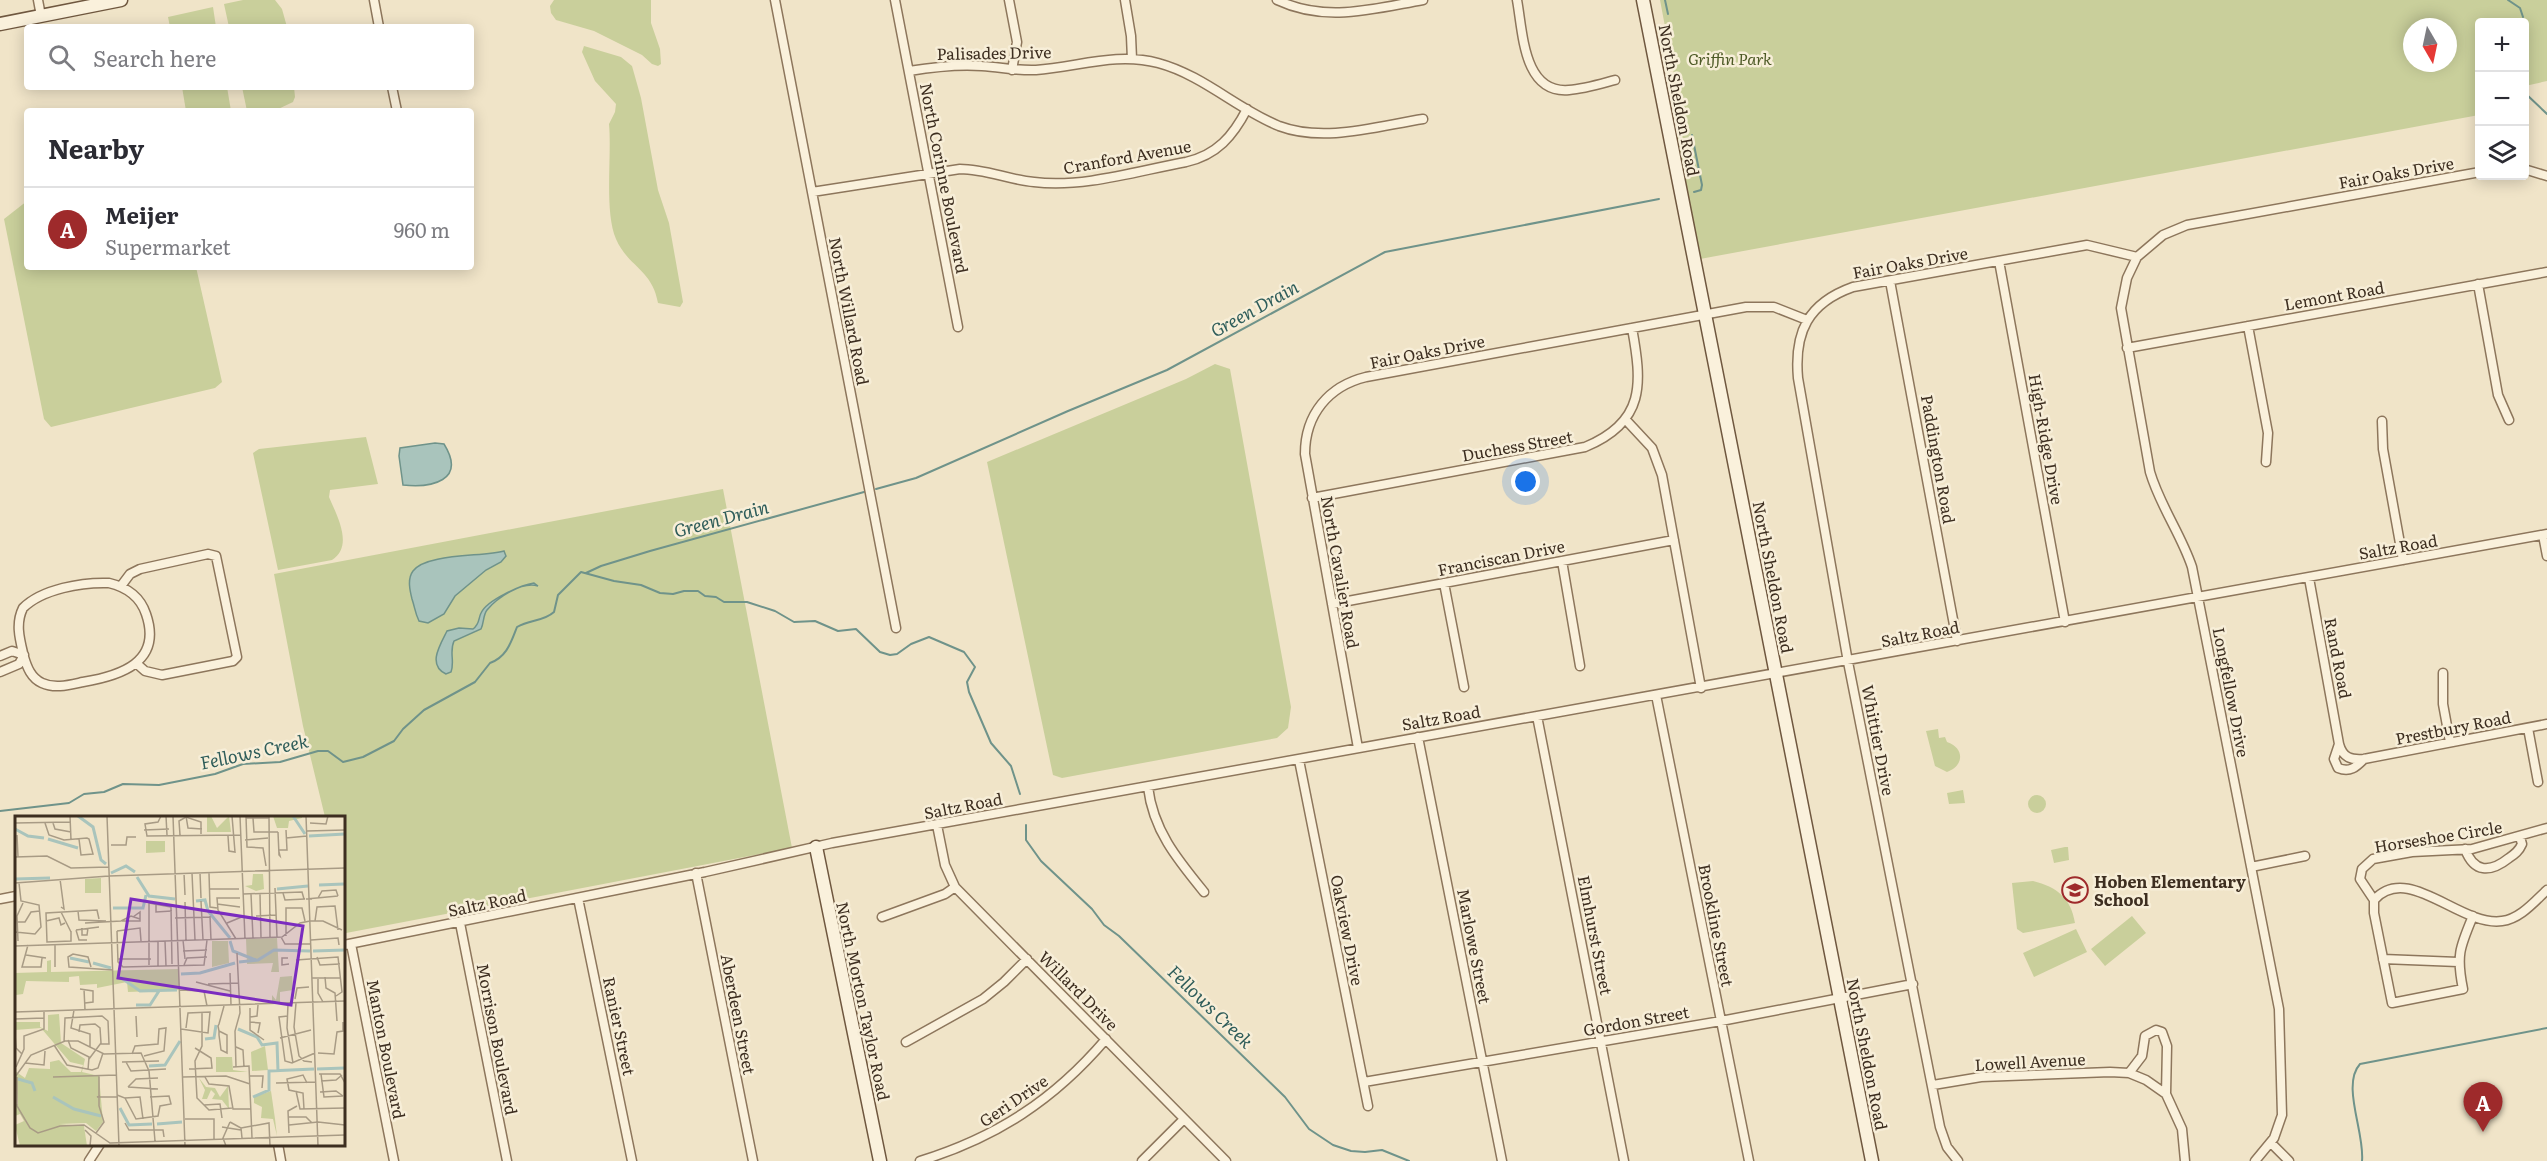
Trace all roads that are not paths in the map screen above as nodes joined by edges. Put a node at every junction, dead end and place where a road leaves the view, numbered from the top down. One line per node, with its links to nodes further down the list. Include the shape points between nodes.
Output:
1 (38, 0): 12 (street)
2 (121, 0): 12 (street)
3 (374, 0): 14 (street)
4 (775, 0): 27 (street, North Willard Road)
5 (895, 0): 17 (street, North Corinne Boulevard)
6 (1009, 0): 16 (street, via 1017,42)
7 (1125, 0): 15 (street)
8 (1277, 0): 9 (street, via 1306,11 1338,14)
9 (1423, 0)
10 (1517, 0): 18 (street, via 1528,62 1537,78 1560,90)
11 (1643, 0): 33 (street, North Sheldon Road)
12 (41, 16): 13 (street)
13 (0, 24)
14 (378, 24)
15 (1132, 59): 16 (street, Palisades Drive, via 1038,70); 21 (street, Palisades Drive, via 1187,74)
16 (1012, 69): 17 (street, Palisades Drive, via 959,65)
17 (909, 71): 24 (street, North Corinne Boulevard)
18 (1615, 80)
19 (393, 90): 20 (street)
20 (396, 108)
21 (1247, 109): 22 (street, Palisades Drive, via 1280,126 1311,133); 24 (street, Cranford Avenue, via 1222,146 1186,162 1065,183 1033,182 967,169)
22 (1423, 119)
23 (2529, 171): 26 (street)
24 (929, 173): 27 (street, Cranford Avenue); 36 (street, North Corinne Boulevard)
25 (2475, 173): 28 (street, Fair Oaks Drive, via 2187,225 2163,235)
26 (2547, 176)
27 (812, 192): 56 (street, North Willard Road)
28 (2137, 256): 29 (street, Fair Oaks Drive, via 2087,245); 38 (street, Longfellow Drive, via 2121,301)
29 (1999, 261): 31 (street, Fair Oaks Drive); 55 (street, High-Ridge Drive)
30 (2547, 272): 32 (street, Lemont Road)
31 (1890, 281): 34 (street, Fair Oaks Drive, via 1841,291); 57 (street, Paddington Road)
32 (2478, 284): 35 (street, Lemont Road); 41 (street, via 2498,395)
33 (1705, 314): 34 (street, Fair Oaks Drive, via 1764,306 1786,310); 37 (street, Fair Oaks Drive); 65 (street, North Sheldon Road)
34 (1807, 320): 60 (street, Whittier Drive, via 1797,346 1798,378)
35 (2248, 326): 38 (street, Lemont Road); 43 (street, via 2268,433)
36 (958, 327)
37 (1632, 328): 39 (street, Fair Oaks Drive, via 1366,377 1341,386); 40 (street, Duchess Street, via 1640,378 1635,402)
38 (2127, 348): 53 (street, Longfellow Drive, via 2150,472 2157,495 2187,554)
39 (1321, 404): 44 (street, North Cavalier Road, via 1310,422 1305,444)
40 (1625, 419): 44 (street, Duchess Street, via 1606,437 1585,447); 46 (street, via 1645,438 1658,461)
41 (2509, 420)
42 (2382, 421): 48 (street, via 2383,449)
43 (2266, 462)
44 (1312, 498): 54 (street, North Cavalier Road)
45 (2545, 534): 47 (street); 48 (street, Saltz Road)
46 (1674, 540): 49 (street, Franciscan Drive); 67 (street)
47 (2547, 556)
48 (2403, 560): 50 (street, Saltz Road)
49 (1562, 561): 51 (street, Franciscan Drive); 62 (street)
50 (2309, 578): 53 (street, Saltz Road); 74 (street, Rand Road)
51 (1444, 583): 54 (street, Franciscan Drive); 66 (street)
52 (121, 586): 58 (street, via 92,584 31,600 18,622); 61 (street, via 142,604 148,621 147,647); 61 (street, via 140,568 208,554 216,556 237,657 162,675)
53 (2198, 598): 55 (street, Saltz Road); 88 (street, Longfellow Drive)
54 (1332, 604): 75 (street, North Cavalier Road)
55 (2065, 621): 57 (street, Saltz Road)
56 (896, 628)
57 (1957, 641): 60 (street, Saltz Road)
58 (24, 655): 59 (street, via 12,651); 61 (street, via 36,679 55,686 115,676); 63 (street, via 19,664)
59 (0, 656)
60 (1848, 662): 65 (street, Saltz Road); 104 (street, Whittier Drive)
61 (136, 663)
62 (1580, 666)
63 (0, 672)
64 (2443, 673): 73 (street, via 2443,704)
65 (1776, 674): 67 (street, Saltz Road); 105 (street, North Sheldon Road)
66 (1464, 687)
67 (1701, 688): 68 (street, Saltz Road)
68 (1656, 695): 69 (street, Saltz Road); 106 (street, Brookline Street)
69 (1537, 716): 72 (street, Saltz Road); 109 (street, Elmhurst Street)
70 (2547, 724): 71 (street, Prestbury Road)
71 (2528, 728): 73 (street, Prestbury Road); 80 (street)
72 (1418, 737): 75 (street, Saltz Road); 110 (street, Marlowe Street)
73 (2450, 742): 78 (street, Prestbury Road)
74 (2339, 744): 76 (street, Rand Road); 79 (street, Rand Road, via 2334,759)
75 (1358, 748): 77 (street, Saltz Road)
76 (2347, 757): 78 (street, Prestbury Road)
77 (1299, 759): 81 (street, Saltz Road); 112 (street, Oakview Drive)
78 (2364, 759): 79 (street, Prestbury Road, via 2354,769)
79 (2338, 768)
80 (2538, 782)
81 (1148, 787): 82 (street, Saltz Road); 92 (street, via 1161,834)
82 (937, 825): 85 (street, Saltz Road); 90 (street, Willard Drive, via 945,866)
83 (2547, 828): 84 (street, Horseshoe Circle)
84 (2520, 837): 86 (street, Horseshoe Circle); 86 (street, via 2520,849 2493,868 2484,869 2469,861)
85 (816, 847): 89 (street, Saltz Road); 126 (street, North Morton Taylor Road)
86 (2465, 849): 96 (street, Horseshoe Circle, via 2412,852 2368,862 2360,879)
87 (2305, 856): 88 (street)
88 (2251, 867): 117 (street, Longfellow Drive, via 2279,1009 2283,1101)
89 (696, 873): 94 (street, Saltz Road); 125 (street, Aberdeen Street)
90 (955, 887): 98 (street); 101 (street, Willard Drive)
91 (2547, 890): 97 (street, via 2513,918 2493,922)
92 (1204, 892)
93 (15, 896): 95 (street)
94 (578, 898): 99 (street, Saltz Road); 124 (street, Ranier Street)
95 (0, 900)
96 (2374, 900): 97 (street, via 2389,888 2403,886); 102 (street)
97 (2473, 916): 103 (street)
98 (882, 917)
99 (460, 923): 100 (street, Saltz Road); 123 (street, Morrison Boulevard)
100 (347, 944): 122 (street, Manton Boulevard)
101 (1027, 959): 107 (street, Willard Drive); 108 (street, via 982,999)
102 (2383, 959): 103 (street); 103 (street, via 2392,1003 2463,989)
103 (2458, 962)
104 (1913, 984): 105 (street, Gordon Street); 113 (street, Whittier Drive)
105 (1840, 998): 106 (street, Gordon Street); 133 (street, North Sheldon Road)
106 (1721, 1021): 109 (street, Gordon Street); 132 (street, Brookline Street)
107 (1106, 1039): 116 (street, Willard Drive); 127 (street, Geri Drive, via 1059,1087 1015,1120 977,1141)
108 (906, 1042)
109 (1602, 1042): 110 (street, Gordon Street); 131 (street, Elmhurst Street)
110 (1482, 1061): 112 (street, Gordon Street); 130 (street, Marlowe Street)
111 (2129, 1073): 113 (street, Lowell Avenue, via 1981,1077); 114 (street, Lowell Avenue); 114 (street, via 2142,1056 2145,1036 2152,1031 2162,1032 2167,1046)
112 (1364, 1082): 115 (street, Oakview Drive)
113 (1933, 1085): 134 (street, Whittier Drive, via 1942,1136)
114 (2166, 1094): 135 (street, via 2182,1130)
115 (1368, 1106)
116 (1183, 1120): 128 (street); 129 (street, Willard Drive)
117 (2271, 1143): 136 (street); 137 (street)
118 (99, 1146): 120 (street)
119 (278, 1146): 121 (street)
120 (89, 1161)
121 (281, 1161)
122 (393, 1161)
123 (507, 1161)
124 (632, 1161)
125 (753, 1161)
126 (880, 1161)
127 (920, 1161)
128 (1142, 1161)
129 (1226, 1161)
130 (1502, 1161)
131 (1624, 1161)
132 (1749, 1161)
133 (1872, 1161)
134 (1958, 1161)
135 (2185, 1161)
136 (2255, 1161)
137 (2289, 1161)

